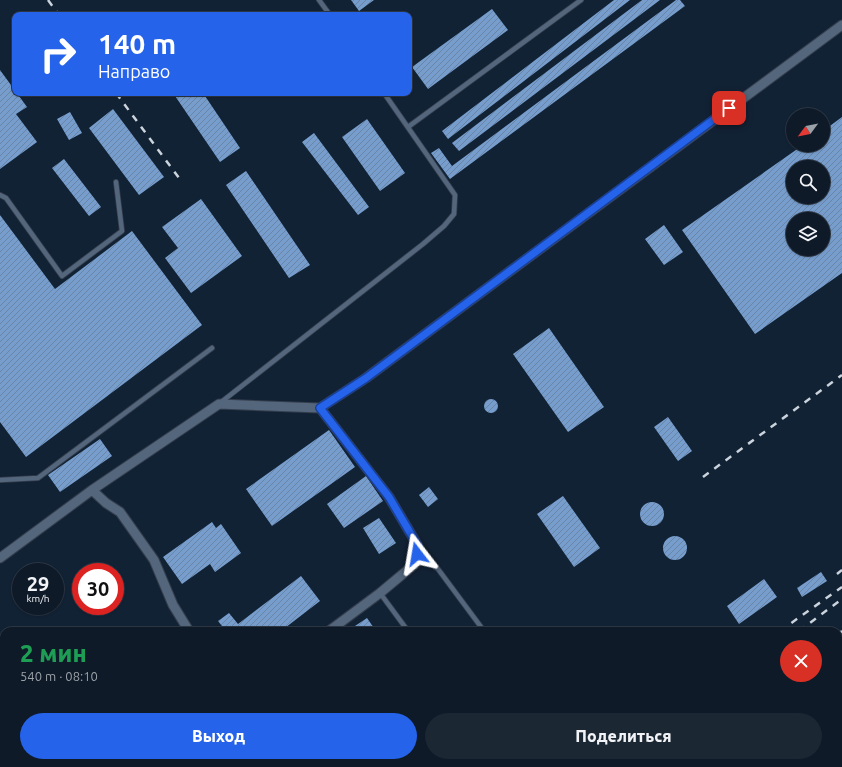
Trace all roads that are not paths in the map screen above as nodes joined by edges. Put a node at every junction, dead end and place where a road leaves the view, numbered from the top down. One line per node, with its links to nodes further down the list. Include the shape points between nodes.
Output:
1 (320, 0): 3 (lane)
2 (581, 0): 6 (lane)
3 (328, 12)
4 (842, 25): 11 (street, via 378,368)
5 (386, 96): 6 (lane)
6 (408, 127): 10 (lane, via 455,195 454,214 423,244)
7 (116, 182): 8 (lane, via 122,232 62,276 6,198)
8 (0, 195)
9 (212, 348): 12 (lane, via 38,478)
10 (219, 404): 11 (street); 13 (street)
11 (320, 408): 15 (street, via 389,497 418,546)
12 (0, 480)
13 (92, 490): 14 (street); 17 (street, via 120,512 154,560 173,605)
14 (0, 558)
15 (416, 563): 16 (street); 20 (lane, via 427,561 438,569)
16 (380, 593): 18 (street); 19 (lane)
17 (187, 627)
18 (334, 627)
19 (405, 627)
20 (481, 627)

